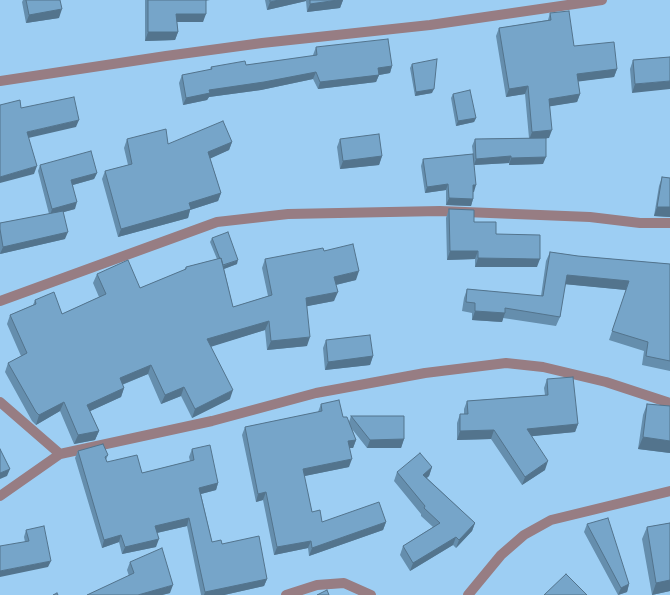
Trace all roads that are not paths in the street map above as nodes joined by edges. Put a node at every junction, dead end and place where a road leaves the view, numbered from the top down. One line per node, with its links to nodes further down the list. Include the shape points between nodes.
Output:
1 (602, 0): 2 (street, via 430,25 180,54)
2 (0, 81)
3 (670, 223): 4 (street, via 440,211 288,214 217,222)
4 (0, 301)
5 (0, 402): 7 (street)
6 (670, 404): 7 (street, via 606,382 543,367 506,363 425,373 316,393 212,421)
7 (60, 454): 9 (street)
8 (670, 492): 12 (street, via 551,520 524,535 502,555)
9 (0, 496)
10 (286, 595): 11 (street, via 316,585 344,583)
11 (370, 595)
12 (468, 595)

